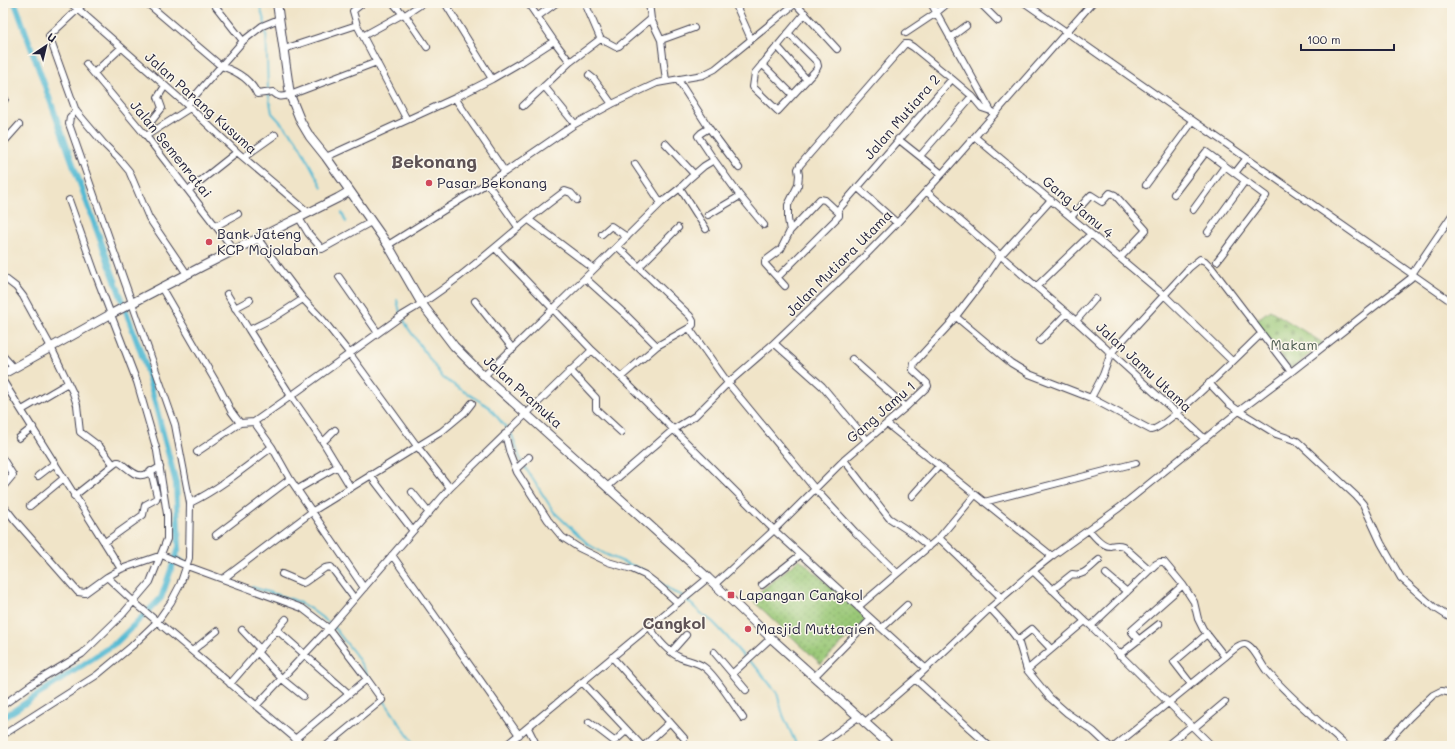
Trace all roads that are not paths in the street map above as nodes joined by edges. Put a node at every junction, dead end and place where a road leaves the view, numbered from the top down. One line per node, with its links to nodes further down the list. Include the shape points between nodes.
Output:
1 (70, 3): 23 (street, Jalan Parang Kusuma)
2 (84, 3): 23 (street)
3 (147, 3): 53 (street)
4 (213, 3): 42 (street)
5 (278, 3): 28 (main road, Jalan Pramuka)
6 (362, 3): 31 (street, via 353,11)
7 (393, 3): 26 (street)
8 (423, 3): 26 (street)
9 (445, 3): 56 (street)
10 (528, 3): 27 (street)
11 (556, 3): 27 (street)
12 (585, 3): 40 (street)
13 (649, 3): 29 (street)
14 (735, 3): 39 (street)
15 (796, 3): 24 (street); 39 (street)
16 (930, 3): 25 (street)
17 (948, 3): 25 (street)
18 (980, 3): 30 (street)
19 (1026, 3): 34 (street)
20 (1092, 3): 34 (street, Jalan Mutiara Utama)
21 (1449, 3): 22 (street)
22 (1452, 6)
23 (78, 9): 46 (street, Jalan Parang Kusuma); 70 (street, via 49,36)
24 (805, 13): 35 (street); 48 (street)
25 (936, 13): 36 (street); 38 (street)
26 (404, 14): 37 (street); 45 (street)
27 (536, 17): 43 (street)
28 (280, 19): 42 (street, via 262,26); 47 (main road, Jalan Pramuka)
29 (651, 19): 40 (street, via 619,46); 41 (street)
30 (998, 21)
31 (357, 25): 37 (street); 47 (street)
32 (966, 26): 38 (street)
33 (694, 28): 41 (street)
34 (1066, 32): 71 (street, Jalan Mutiara Utama); 73 (street)
35 (788, 33): 44 (street); 59 (street, via 817,62 816,70)
36 (906, 33)
37 (363, 36): 49 (street)
38 (950, 38): 71 (street)
39 (751, 39): 58 (street, via 715,69 703,75)
40 (600, 40): 50 (street)
41 (661, 40): 60 (street)
42 (243, 41): 53 (street)
43 (554, 41): 50 (street); 56 (street)
44 (777, 46): 52 (street); 59 (street)
45 (427, 47)
46 (121, 48): 54 (street); 61 (street, Jalan Parang Kusuma)
47 (284, 49): 63 (main road, Jalan Pramuka)
48 (837, 49)
49 (377, 62): 63 (street); 72 (street)
50 (570, 62): 62 (street)
51 (86, 64): 54 (street, Jalan Semenratai)
52 (762, 64): 64 (street); 64 (street, via 754,74 753,87 775,110 780,111)
53 (222, 66): 63 (street, via 240,75 257,94 273,92 281,98); 68 (street)
54 (95, 72): 79 (street, Jalan Semenratai)
55 (589, 75): 67 (street)
56 (492, 79): 66 (street)
57 (952, 79): 65 (street, Jalan Mutiara 2); 81 (street, Jalan Mutiara 2); 127 (street, via 906,44 800,165 798,185 788,205)
58 (678, 80): 60 (street); 76 (street)
59 (807, 80): 64 (street)
60 (666, 81): 67 (street)
61 (165, 86): 68 (street, Jalan Parang Kusuma); 77 (street, via 158,98 162,108 150,123)
62 (544, 86): 69 (street); 74 (street)
63 (290, 95): 87 (main road, Jalan Pramuka, via 301,122)
64 (793, 95)
65 (972, 96): 71 (street, Jalan Mutiara 2, via 982,108); 85 (street)
66 (455, 98): 72 (street); 93 (street)
67 (612, 104): 74 (street)
68 (188, 106): 77 (street); 84 (street, Jalan Parang Kusuma)
69 (523, 106)
70 (76, 111): 142 (street, via 129,171 149,218); 158 (street, via 70,117 69,124)
71 (993, 112): 80 (street, Jalan Mutiara Utama)
72 (407, 120): 87 (street)
73 (1193, 121): 88 (street); 99 (street)
74 (575, 124): 93 (street)
75 (19, 125): 82 (street)
76 (709, 128): 89 (street, via 698,136); 92 (street)
77 (154, 129): 79 (street)
78 (275, 135): 86 (street)
79 (146, 136): 102 (street, Jalan Semenratai)
80 (975, 137): 95 (street, Jalan Mutiara Utama); 109 (street, Gang Jamu 4)
81 (898, 139): 85 (street); 100 (street, Jalan Mutiara 2)
82 (3, 143)
83 (665, 143): 94 (street)
84 (237, 152): 86 (street, Jalan Parang Kusuma); 102 (street)
85 (920, 156): 95 (street)
86 (244, 157): 113 (street, Jalan Parang Kusuma)
87 (326, 157): 103 (main road, Jalan Pramuka)
88 (1246, 159): 96 (street); 143 (street)
89 (714, 160): 94 (street); 106 (street)
90 (635, 164): 110 (street)
91 (1225, 166): 96 (street); 105 (street, via 1206,152); 112 (street)
92 (739, 168)
93 (505, 172): 98 (street)
94 (694, 174): 101 (street)
95 (942, 174): 104 (street, Jalan Mutiara Utama)
96 (1235, 174): 97 (street)
97 (1246, 181): 128 (street); 139 (street, via 1266,196)
98 (487, 183): 124 (street); 133 (street)
99 (1146, 184)
100 (857, 187): 111 (street, Jalan Mutiara 2); 121 (street)
101 (680, 188): 110 (street); 126 (street)
102 (188, 190): 123 (street, Jalan Semenratai)
103 (350, 191): 113 (main road); 120 (main road, Jalan Pramuka)
104 (926, 192): 121 (street, Jalan Mutiara Utama); 137 (street, Jalan Jamu Utama)
105 (1174, 194)
106 (740, 196): 115 (street); 122 (street)
107 (69, 200): 162 (street, via 94,273)
108 (578, 200): 119 (street, via 565,191)
109 (1051, 200): 117 (street, Gang Jamu 4); 137 (street, Gang Jamu 1)
110 (661, 203): 131 (street)
111 (838, 210): 127 (street, via 820,199); 146 (street, Jalan Mutiara 2, via 839,216)
112 (1193, 210)
113 (309, 213): 118 (main road)
114 (238, 214): 123 (street)
115 (708, 215)
116 (1452, 215): 143 (street)
117 (1072, 217): 130 (street, Gang Jamu 4); 138 (street, via 1091,195 1102,202 1110,193 1115,195 1146,230)
118 (299, 218): 120 (street, via 322,249); 132 (main road)
119 (529, 220): 124 (street); 141 (street)
120 (372, 222): 133 (main road, Jalan Pramuka)
121 (897, 224): 171 (street, Jalan Mutiara Utama)
122 (764, 225)
123 (216, 226): 136 (street, Jalan Semenratai)
124 (518, 227): 135 (street)
125 (678, 228): 140 (street)
126 (706, 229)
127 (790, 231): 146 (street, via 781,249 765,261)
128 (1208, 232)
129 (602, 234): 131 (street, via 611,226)
130 (1091, 234): 138 (street, Gang Jamu 4); 149 (street)
131 (627, 237): 134 (street)
132 (258, 239): 136 (main road); 153 (street)
133 (388, 245): 159 (main road, Jalan Pramuka)
134 (618, 247): 140 (street); 141 (street)
135 (495, 248): 159 (street); 161 (street)
136 (235, 251): 142 (main road)
137 (1000, 256): 149 (street, Jalan Jamu Utama); 164 (street, Gang Jamu 1)
138 (1120, 258): 152 (street, Gang Jamu 4)
139 (1218, 261)
140 (639, 267): 166 (street, via 690,316 693,325)
141 (594, 269): 147 (street)
142 (187, 274): 150 (main road)
143 (1412, 274): 157 (street); 183 (street, via 1411,278)
144 (3, 277): 173 (street, via 23,296)
145 (339, 277): 168 (street)
146 (778, 277): 148 (street)
147 (585, 278): 161 (street); 172 (street)
148 (785, 286)
149 (1037, 286): 163 (street, Jalan Jamu Utama)
150 (161, 288): 158 (main road); 200 (street)
151 (227, 294): 160 (street)
152 (1164, 295): 169 (street, via 1196,262 1200,259 1205,261); 176 (street); 180 (street, Gang Jamu 4)
153 (303, 299): 167 (street, via 276,317); 177 (street)
154 (1095, 299): 165 (street)
155 (250, 300): 160 (street)
156 (474, 301): 174 (street)
157 (1452, 302)
158 (130, 304): 162 (main road); 240 (street, via 175,426)
159 (422, 304): 168 (street); 185 (main road, Jalan Pramuka, via 454,346)
160 (235, 308): 167 (street)
161 (554, 310): 174 (street); 175 (street)
162 (112, 313): 173 (main road); 222 (street, via 137,382)
163 (1066, 313): 165 (street, Jalan Jamu Utama); 170 (street)
164 (955, 316): 192 (street, via 1011,363 1029,374); 194 (street, Gang Jamu 1, via 914,363 913,370 928,384)
165 (1076, 321): 176 (street, Jalan Jamu Utama)
166 (689, 328): 172 (street); 189 (street)
167 (249, 330): 191 (street)
168 (378, 333): 177 (street)
169 (1261, 334): 180 (street); 183 (street)
170 (1040, 341)
171 (774, 343): 189 (street, Jalan Mutiara Utama); 209 (street, via 822,386)
172 (657, 346): 186 (street)
173 (51, 347): 181 (main road); 188 (street)
174 (513, 349): 185 (street)
175 (592, 350): 182 (street); 186 (street)
176 (1111, 353): 192 (street); 198 (street, Jalan Jamu Utama)
177 (350, 354): 191 (street); 211 (street)
178 (3, 356): 181 (street)
179 (852, 359): 194 (street)
180 (1232, 360): 190 (street)
181 (14, 368): 184 (main road)
182 (570, 370): 197 (street); 206 (street, via 596,398 596,410)
183 (1291, 372): 196 (street)
184 (3, 374)
185 (484, 376): 197 (main road, Jalan Pramuka)
186 (621, 377): 203 (street)
187 (3, 381): 195 (street)
188 (68, 383): 195 (street); 219 (street, via 76,405 80,432 100,447)
189 (728, 383): 203 (street, Jalan Mutiara Utama, via 694,416); 234 (street)
190 (1209, 383): 196 (street); 198 (street)
191 (291, 396): 199 (street); 210 (street)
192 (1091, 398): 198 (street, via 1151,430)
193 (472, 403): 211 (street, via 446,428)
194 (906, 407): 201 (street, Gang Jamu 1)
195 (22, 410): 202 (street)
196 (1239, 411): 208 (street); 282 (street, via 1276,434 1297,441 1356,496 1363,504 1401,578 1435,608)
197 (526, 413): 205 (street); 230 (main road, Jalan Pramuka)
198 (1177, 413): 208 (street, Jalan Jamu Utama)
199 (254, 422): 200 (street); 212 (street)
200 (240, 423): 213 (street)
201 (887, 424): 209 (street, Gang Jamu 1); 221 (street)
202 (33, 427): 207 (street); 217 (street)
203 (674, 429): 230 (street, Jalan Mutiara Utama); 246 (street)
204 (335, 430): 210 (street)
205 (507, 432): 223 (street, via 510,454); 232 (street)
206 (621, 432)
207 (19, 438)
208 (1205, 439): 247 (street)
209 (867, 440): 216 (street, Gang Jamu 1)
210 (323, 442): 220 (street)
211 (417, 446): 225 (street); 232 (street)
212 (272, 447): 228 (street); 240 (street)
213 (197, 452)
214 (529, 457): 223 (street)
215 (3, 459): 229 (street, via 13,474)
216 (844, 460): 234 (street, Gang Jamu 1); 251 (street, via 889,518)
217 (55, 463): 226 (street); 227 (street)
218 (1136, 463): 239 (street)
219 (113, 464): 224 (street, via 119,462 138,476); 236 (street)
220 (338, 466): 231 (street); 233 (street)
221 (939, 466): 237 (street); 238 (street)
222 (160, 467): 224 (street); 252 (street, via 167,514 167,539)
223 (516, 469): 275 (street, via 527,489 562,537 608,562 645,575)
224 (151, 471): 250 (street, via 156,499 145,505 143,515)
225 (370, 475): 231 (street); 245 (street)
226 (38, 476)
227 (64, 478): 236 (street); 242 (street)
228 (290, 479): 233 (street); 248 (street)
229 (3, 487)
230 (607, 487): 265 (main road, Jalan Pramuka)
231 (351, 488): 243 (street)
232 (450, 488): 244 (street)
233 (298, 489): 243 (street)
234 (815, 489): 246 (street, Gang Jamu 1); 261 (street)
235 (412, 492): 244 (street)
236 (74, 496): 250 (street)
237 (912, 496)
238 (975, 496): 239 (street); 249 (street)
239 (984, 502): 255 (street)
240 (190, 503): 257 (street, via 189,558)
241 (3, 505): 264 (street, via 78,592 85,593)
242 (30, 506)
243 (313, 511): 266 (street); 270 (street)
244 (429, 513): 245 (street)
245 (413, 530): 253 (street)
246 (774, 530): 254 (street); 267 (street, Gang Jamu 1)
247 (1089, 530): 255 (street); 259 (street, via 1108,546 1123,546)
248 (216, 535)
249 (939, 538): 251 (street); 274 (street)
250 (104, 542): 258 (street)
251 (929, 547): 261 (street)
252 (163, 555): 257 (street); 258 (street); 276 (street)
253 (392, 555): 270 (street); 334 (street)
254 (800, 555): 269 (street); 278 (street)
255 (1052, 556): 260 (street)
256 (1099, 560): 271 (street, via 1083,574 1072,574)
257 (186, 566): 266 (street); 283 (street, via 180,585)
258 (121, 569): 264 (street)
259 (1150, 570): 268 (street, via 1164,562); 272 (street)
260 (1033, 572): 271 (street); 274 (street)
261 (897, 573): 278 (street)
262 (282, 574): 273 (street, via 303,583 330,567)
263 (1106, 574): 272 (street)
264 (107, 577): 276 (street)
265 (708, 578): 267 (main road, Jalan Pramuka); 275 (street)
266 (223, 579): 286 (street, via 297,606)
267 (716, 584): 295 (main road, Jalan Pramuka)
268 (1183, 585): 293 (street, via 1194,602 1198,619); 297 (street, via 1132,630)
269 (762, 586)
270 (364, 588): 273 (street)
271 (1052, 590): 284 (street)
272 (1127, 592): 288 (street)
273 (354, 598): 286 (street)
274 (1002, 598): 279 (street)
275 (682, 599): 287 (street)
276 (136, 603): 283 (street); 323 (street, via 82,654)
277 (907, 605): 289 (street)
278 (858, 607): 280 (street)
279 (990, 608): 296 (street); 307 (street)
280 (871, 618): 289 (street); 310 (street)
281 (286, 619): 291 (street)
282 (1452, 619)
283 (156, 621): 300 (street); 333 (street, via 132,646 97,675)
284 (1085, 621): 288 (street); 299 (street)
285 (1159, 624): 297 (street)
286 (331, 625): 303 (street); 312 (street)
287 (649, 626): 301 (street); 305 (street)
288 (1091, 626): 304 (street)
289 (882, 628): 307 (street)
290 (242, 630): 298 (street)
291 (277, 630): 298 (street); 303 (street)
292 (217, 631): 300 (street)
293 (1207, 634): 306 (street); 316 (street, via 1174,662)
294 (686, 635): 301 (street)
295 (771, 638): 309 (street); 310 (main road, Jalan Pramuka)
296 (1018, 640): 299 (street, via 1032,629); 308 (street)
297 (1139, 640): 304 (street)
298 (259, 650): 311 (street); 315 (street)
299 (1051, 650): 308 (street)
300 (192, 651): 315 (street)
301 (671, 652): 325 (street, via 705,667)
302 (714, 652): 309 (street)
303 (305, 654): 311 (street); 319 (street)
304 (1119, 654): 321 (street)
305 (612, 657): 314 (street); 328 (street)
306 (1225, 657): 316 (street); 349 (street, via 1240,645 1246,644 1285,691)
307 (925, 668): 313 (street)
308 (1028, 670): 345 (street, via 1050,698)
309 (733, 673): 317 (street)
310 (814, 677): 326 (main road, Jalan Pramuka)
311 (282, 679): 320 (street); 324 (street)
312 (367, 679): 319 (street); 338 (street, via 382,700)
313 (915, 679): 329 (street); 344 (street)
314 (582, 682): 331 (street); 332 (street)
315 (230, 684): 324 (street)
316 (1191, 684): 321 (street)
317 (746, 690)
318 (1452, 693): 350 (street, via 1441,692 1432,695)
319 (349, 694): 336 (street)
320 (303, 696)
321 (1168, 702): 330 (street); 346 (street)
322 (1225, 702): 330 (street)
323 (3, 705)
324 (256, 706): 336 (street)
325 (743, 718)
326 (858, 718): 329 (main road, Jalan Pramuka); 342 (street)
327 (588, 722): 332 (street, via 614,741)
328 (670, 722): 335 (street); 341 (street)
329 (864, 724): 343 (main road, Jalan Pramuka)
330 (1193, 727): 347 (street); 348 (street)
331 (528, 728): 334 (street); 340 (street)
332 (627, 730): 341 (street)
333 (3, 735)
334 (519, 735): 339 (street)
335 (684, 738)
336 (295, 739): 337 (street)
337 (304, 746)
338 (326, 746)
339 (505, 746)
340 (537, 746)
341 (643, 746)
342 (819, 746)
343 (891, 746)
344 (989, 746)
345 (1109, 746)
346 (1115, 746)
347 (1166, 746)
348 (1212, 746)
349 (1346, 746)
350 (1383, 746)

